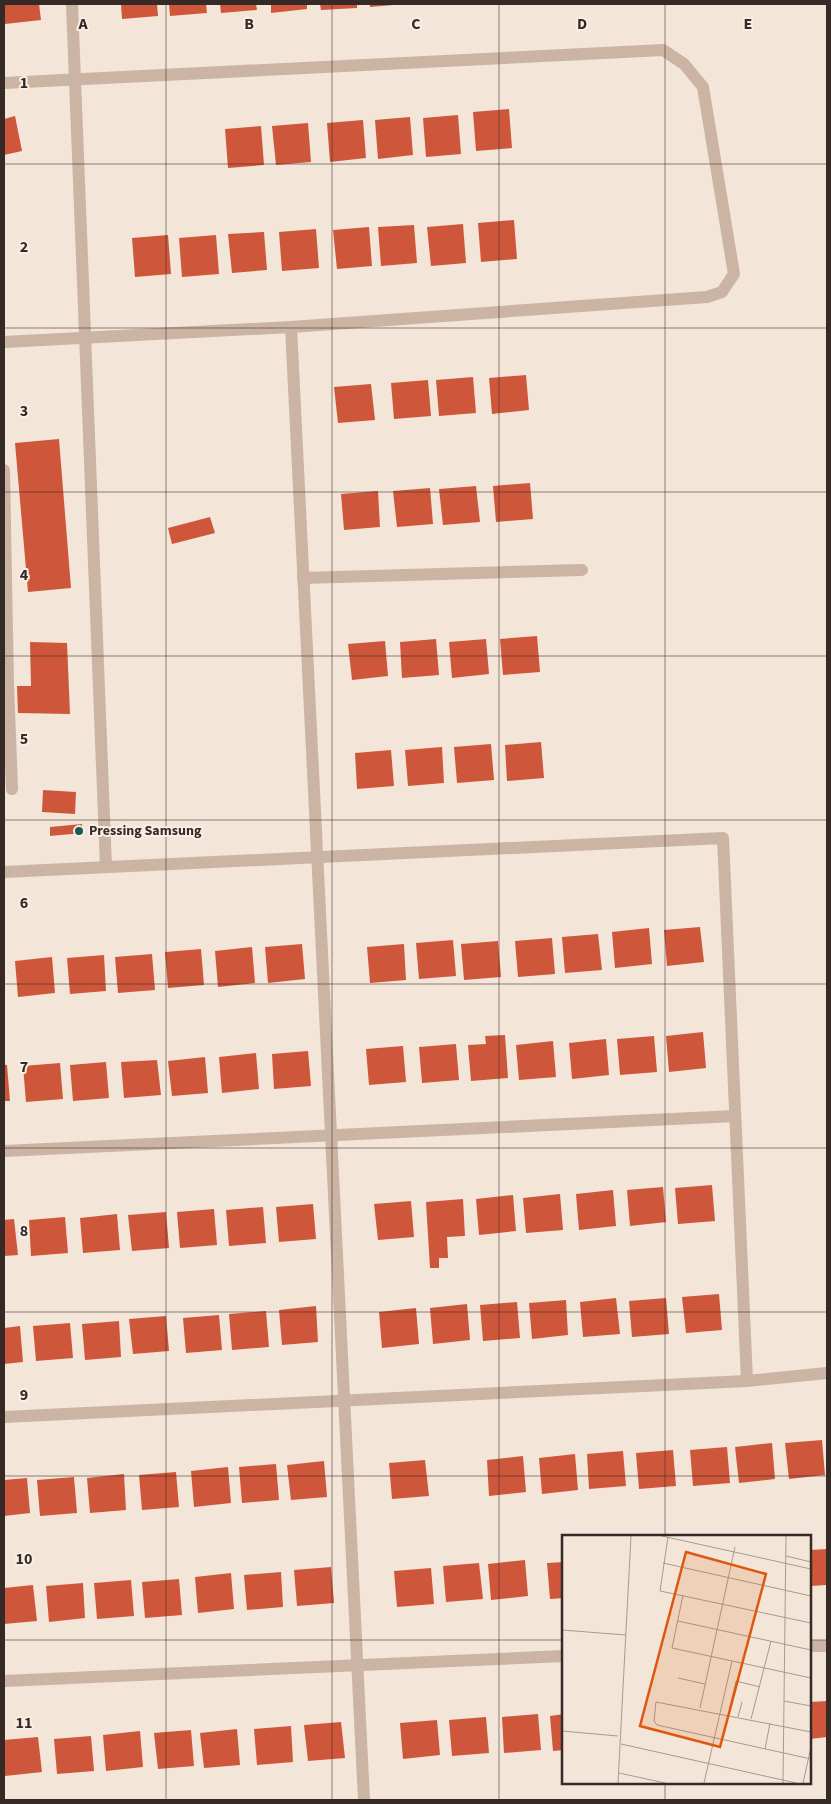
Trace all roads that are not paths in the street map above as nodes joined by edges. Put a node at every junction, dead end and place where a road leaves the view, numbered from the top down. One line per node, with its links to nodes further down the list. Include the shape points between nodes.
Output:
1 (72, 4): 2 (street)
2 (76, 79): 3 (street); 4 (street, via 663,50 684,64 703,86 734,274 722,292 707,297); 5 (street)
3 (4, 83)
4 (291, 327): 5 (street); 9 (street)
5 (86, 337): 6 (street); 13 (street)
6 (4, 342)
7 (4, 470): 10 (street)
8 (582, 570): 9 (street)
9 (303, 578): 12 (street)
10 (6, 684): 11 (street)
11 (12, 789)
12 (317, 857): 13 (street); 15 (street, via 723,838); 16 (street)
13 (106, 867): 14 (street)
14 (4, 872)
15 (735, 1116): 16 (street); 19 (street)
16 (331, 1135): 17 (street); 20 (street)
17 (4, 1151)
18 (827, 1373): 19 (street)
19 (747, 1381): 20 (street)
20 (344, 1401): 21 (street); 25 (street)
21 (4, 1417)
22 (811, 1646): 23 (street)
23 (827, 1646)
24 (562, 1656): 25 (street)
25 (357, 1664): 26 (street); 27 (street)
26 (4, 1681)
27 (364, 1800)

